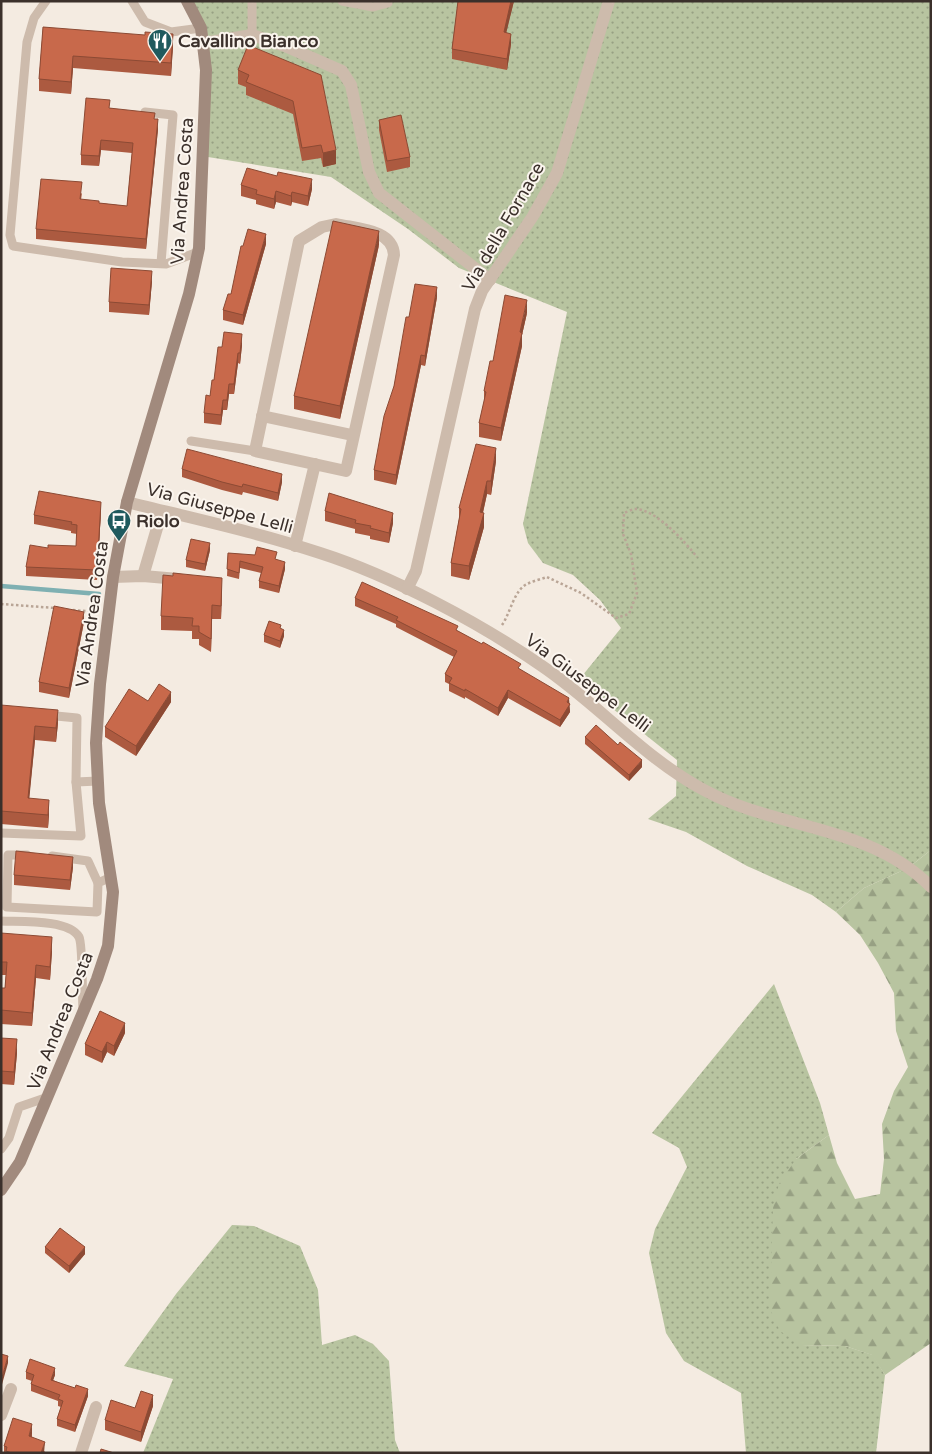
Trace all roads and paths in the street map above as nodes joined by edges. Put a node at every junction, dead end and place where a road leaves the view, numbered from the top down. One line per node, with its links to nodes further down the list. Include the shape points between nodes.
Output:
1 (46, 1): 13 (lane, via 34,18 27,42 10,235 13,246 122,262)
2 (132, 1): 8 (lane, via 145,22 171,32)
3 (187, 1): 8 (main road, Via Andrea Costa)
4 (252, 1): 9 (lane)
5 (342, 1): 7 (lane, via 374,7)
6 (609, 1): 14 (street, Via della Fornace, via 557,173)
7 (388, 3)
8 (201, 28): 10 (main road, Via Andrea Costa)
9 (252, 35): 10 (street); 14 (street, via 335,67 347,76 354,95 369,172 379,193)
10 (204, 43): 12 (main road, Via Andrea Costa, via 206,109)
11 (139, 112): 13 (lane, via 173,115)
12 (198, 252): 13 (lane); 20 (main road, Via Andrea Costa, via 190,294)
13 (161, 263)
14 (490, 280): 27 (street, Via della Fornace, via 475,309 416,571)
15 (262, 416): 16 (street); 16 (street, via 299,241 322,227 336,224 374,232 388,238 394,246 394,255); 18 (street)
16 (352, 435): 19 (street, via 346,471)
17 (191, 441): 18 (lane)
18 (255, 451): 19 (street)
19 (315, 464): 22 (street)
20 (127, 502): 21 (street, Via Giuseppe Lelli); 25 (main road, Via Andrea Costa)
21 (162, 511): 22 (street, Via Giuseppe Lelli); 24 (street)
22 (296, 546): 27 (street, Via Giuseppe Lelli, via 339,559)
23 (697, 557): 32 (path, via 682,538 652,515 635,509 624,513 623,534 631,554 637,593 629,614 616,618 581,593 547,577 525,584)
24 (143, 576): 25 (street); 26 (street)
25 (113, 577): 31 (main road, Via Andrea Costa)
26 (192, 580)
27 (408, 589): 32 (street, Via Giuseppe Lelli)
28 (1, 604): 29 (path)
29 (60, 609)
30 (70, 610): 31 (path)
31 (109, 613): 34 (main road, Via Andrea Costa, via 98,708)
32 (494, 637): 39 (street, Via Giuseppe Lelli, via 549,671 664,765 705,791 742,807 864,843 906,866)
33 (39, 715): 35 (lane, via 78,718)
34 (98, 781): 35 (lane); 37 (main road, Via Andrea Costa)
35 (76, 782): 36 (lane, via 81,836)
36 (1, 833)
37 (111, 876): 38 (lane); 41 (main road, Via Andrea Costa, via 113,910 108,946)
38 (98, 883): 38 (lane, via 97,912 7,906 8,854 65,856 88,861)
39 (931, 887)
40 (1, 921): 41 (lane, via 49,923 75,932 82,948 80,983)
41 (83, 1014): 42 (main road, Via Andrea Costa)
42 (48, 1097): 43 (lane, via 19,1107 9,1138); 44 (main road, Via Andrea Costa, via 20,1162)
43 (1, 1149)
44 (1, 1190)
45 (11, 1389): 47 (street)
46 (96, 1407): 48 (street)
47 (1, 1415)
48 (81, 1453)

